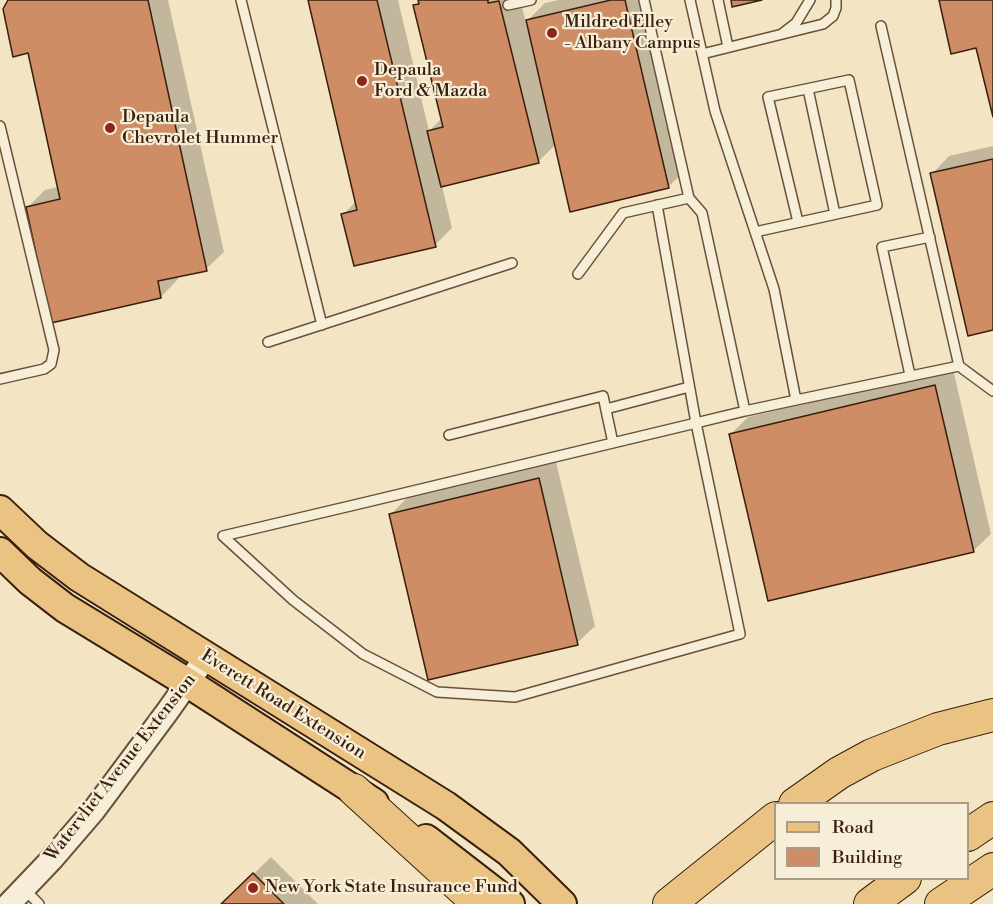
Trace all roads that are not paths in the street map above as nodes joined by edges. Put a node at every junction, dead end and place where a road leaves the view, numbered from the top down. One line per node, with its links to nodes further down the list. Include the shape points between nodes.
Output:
1 (241, 0): 23 (lane)
2 (531, 0): 8 (lane)
3 (644, 0): 15 (lane)
4 (690, 0): 12 (lane)
5 (718, 0): 11 (lane)
6 (810, 0): 10 (lane, via 793,26)
7 (836, 0): 10 (lane, via 833,16 823,24)
8 (508, 6)
9 (881, 26): 20 (lane)
10 (776, 36): 11 (lane)
11 (728, 47): 12 (lane)
12 (702, 54): 19 (lane, via 715,111)
13 (808, 89): 17 (lane); 17 (lane, via 849,80 875,193 877,205); 18 (lane, via 768,97)
14 (0, 126): 27 (lane, via 54,350 51,364 44,369)
15 (688, 198): 16 (lane); 32 (lane, via 702,213)
16 (657, 205): 22 (lane, via 623,213); 28 (lane)
17 (835, 214): 18 (lane)
18 (798, 222): 19 (lane)
19 (755, 232): 30 (lane, via 774,289)
20 (930, 237): 25 (lane); 26 (lane, via 882,247)
21 (512, 263): 23 (lane)
22 (578, 274)
23 (322, 325): 24 (lane)
24 (268, 342)
25 (959, 366): 26 (lane); 29 (lane)
26 (910, 375): 30 (lane)
27 (0, 379)
28 (689, 387): 31 (lane); 33 (lane)
29 (993, 391)
30 (796, 400): 32 (lane)
31 (606, 409): 34 (lane, via 603,396); 35 (lane)
32 (745, 411): 33 (lane)
33 (696, 423): 35 (lane); 35 (lane, via 740,634 515,697 436,692 363,654 293,600 223,536)
34 (449, 435)
35 (613, 443)
36 (0, 510): 38 (main road, Everett Road Extension, via 79,578)
37 (0, 552): 39 (main road, Everett Road Extension, via 65,608)
38 (206, 657): 39 (street, Watervliet Avenue Extension); 51 (main road, Everett Road Extension, via 446,806 508,852)
39 (188, 683): 41 (main road, Everett Road Extension); 48 (street, Watervliet Avenue Extension)
40 (993, 715): 42 (highway, via 938,729 872,755)
41 (354, 790): 49 (highway); 50 (main road, Everett Road Extension)
42 (798, 802)
43 (993, 818): 45 (highway)
44 (774, 820): 52 (highway)
45 (969, 834)
46 (993, 869): 54 (highway)
47 (904, 880): 53 (highway)
48 (24, 899)
49 (479, 904)
50 (510, 904)
51 (562, 904)
52 (669, 904)
53 (870, 904)
54 (941, 904)

